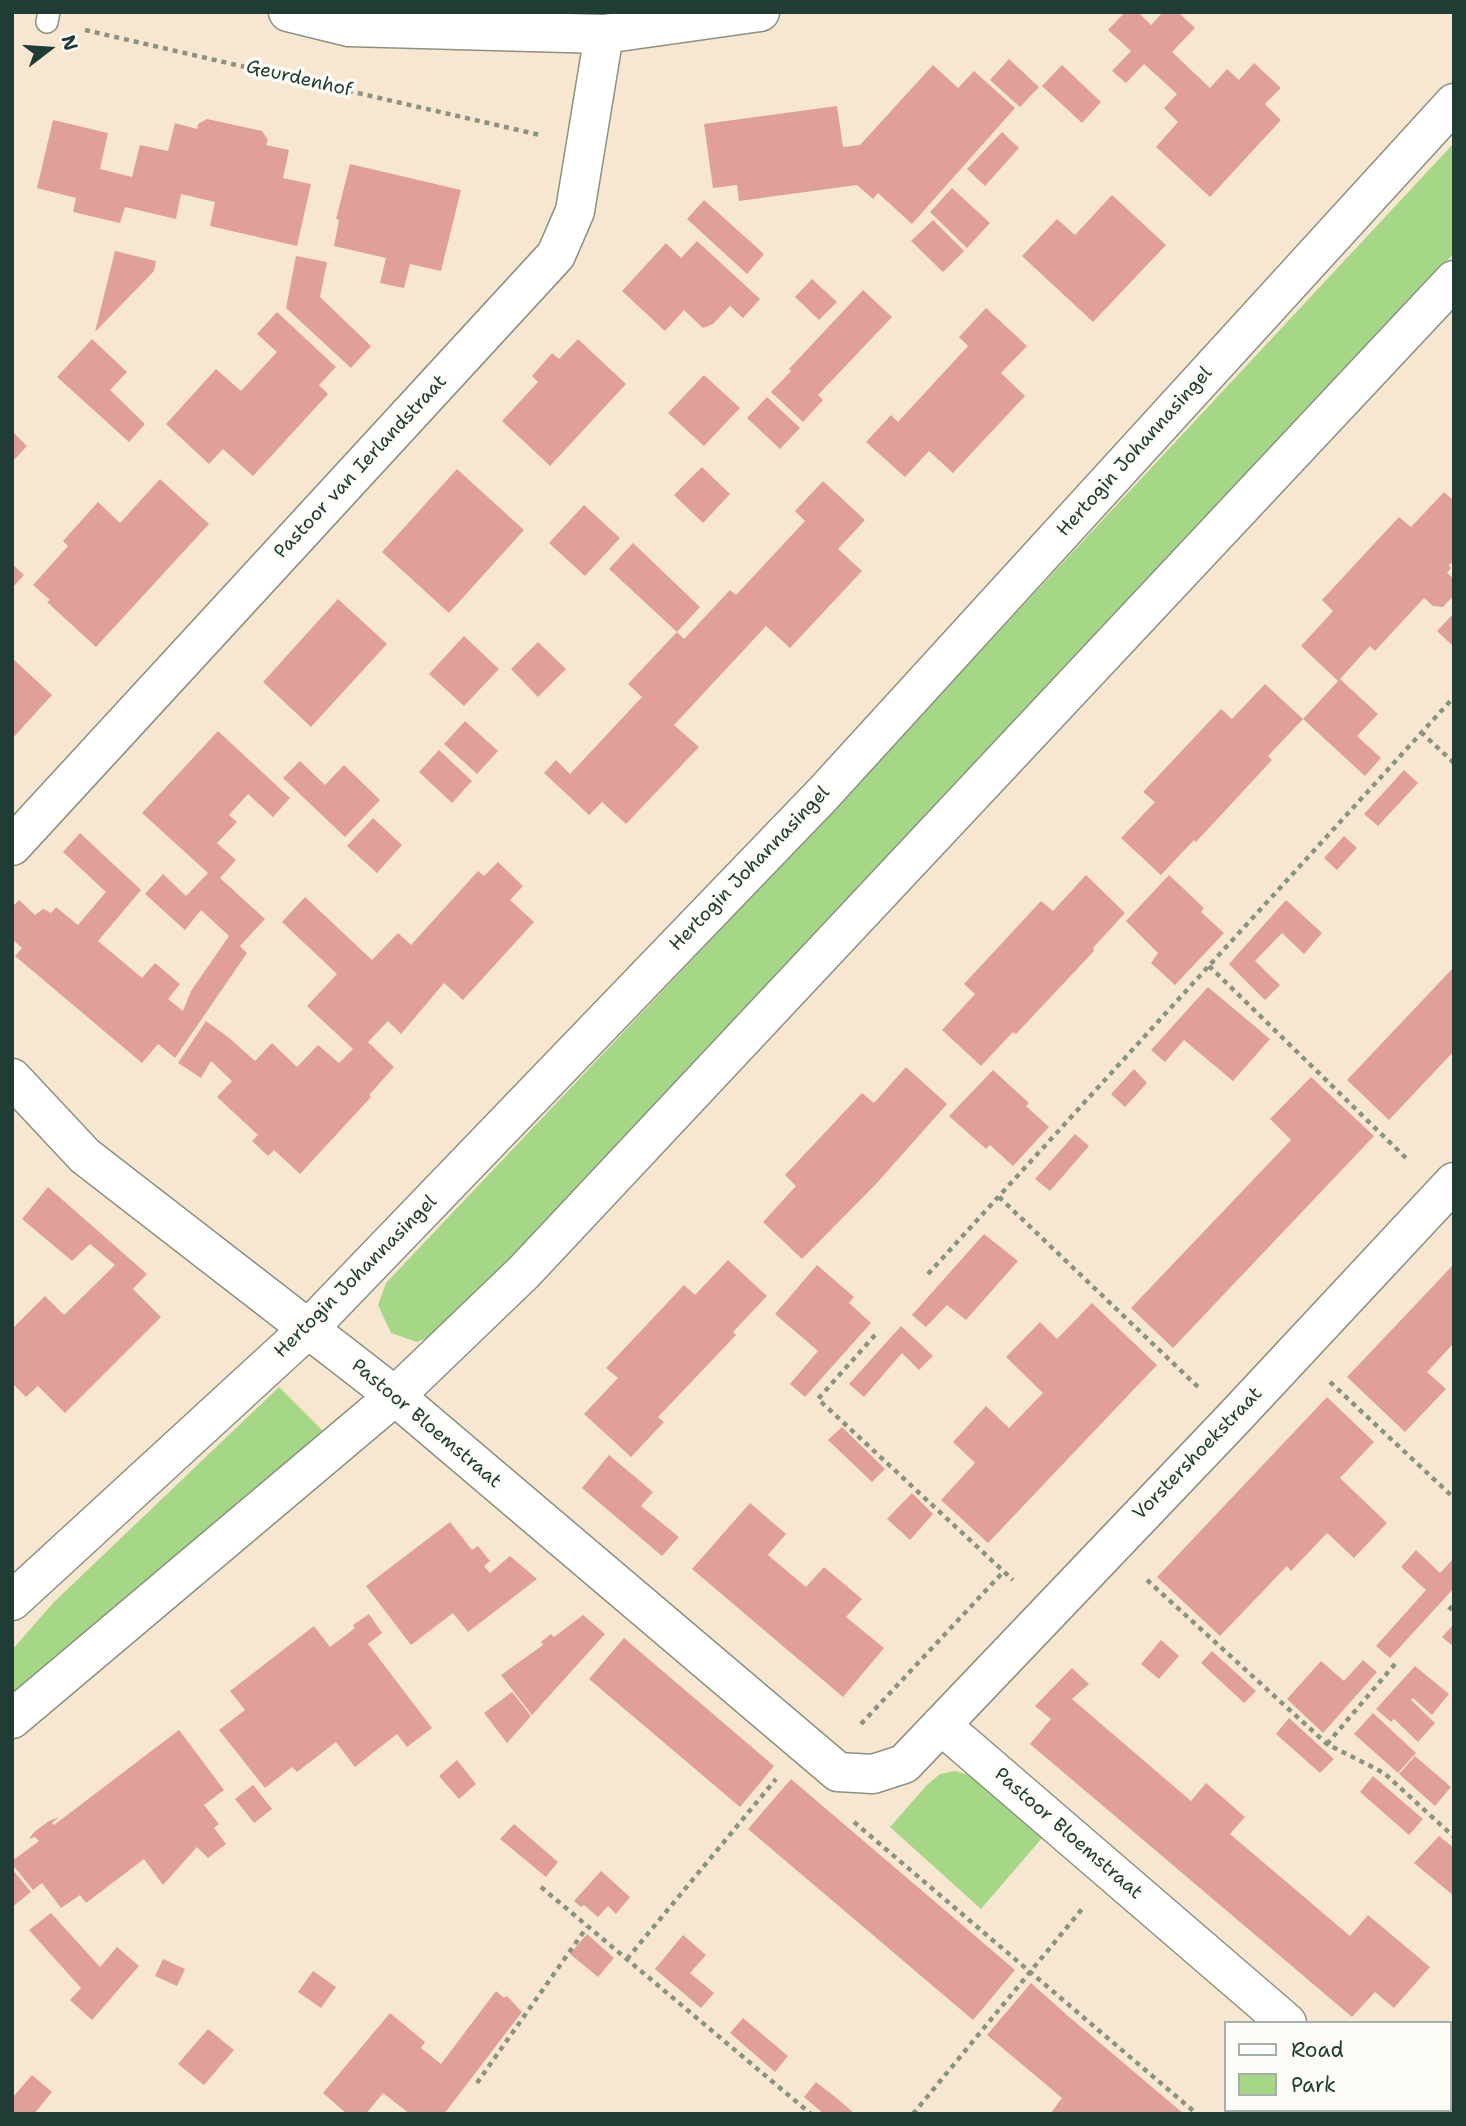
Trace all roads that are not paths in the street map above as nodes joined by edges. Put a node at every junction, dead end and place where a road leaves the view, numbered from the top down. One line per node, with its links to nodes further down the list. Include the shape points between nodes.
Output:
1 (288, 12): 3 (main road, via 349,27)
2 (760, 12): 4 (main road)
3 (486, 22): 4 (main road)
4 (604, 34): 7 (main road, Pastoor van Ierlandstraat, via 575,211 556,255)
5 (1454, 103): 10 (main road, Hertogin Johannasingel, via 823,794)
6 (1454, 280): 11 (main road, via 524,1272)
7 (12, 846)
8 (12, 1078): 10 (main road, Pastoor Bloemstraat, via 85,1156)
9 (1448, 1188): 14 (main road, Vorstershoekstraat)
10 (308, 1329): 11 (main road, Pastoor Bloemstraat); 12 (main road, Hertogin Johannasingel)
11 (395, 1396): 13 (main road); 14 (main road, Pastoor Bloemstraat, via 838,1772 873,1774 904,1764)
12 (12, 1601)
13 (12, 1719)
14 (941, 1725): 15 (main road, Pastoor Bloemstraat)
15 (1285, 2021)

